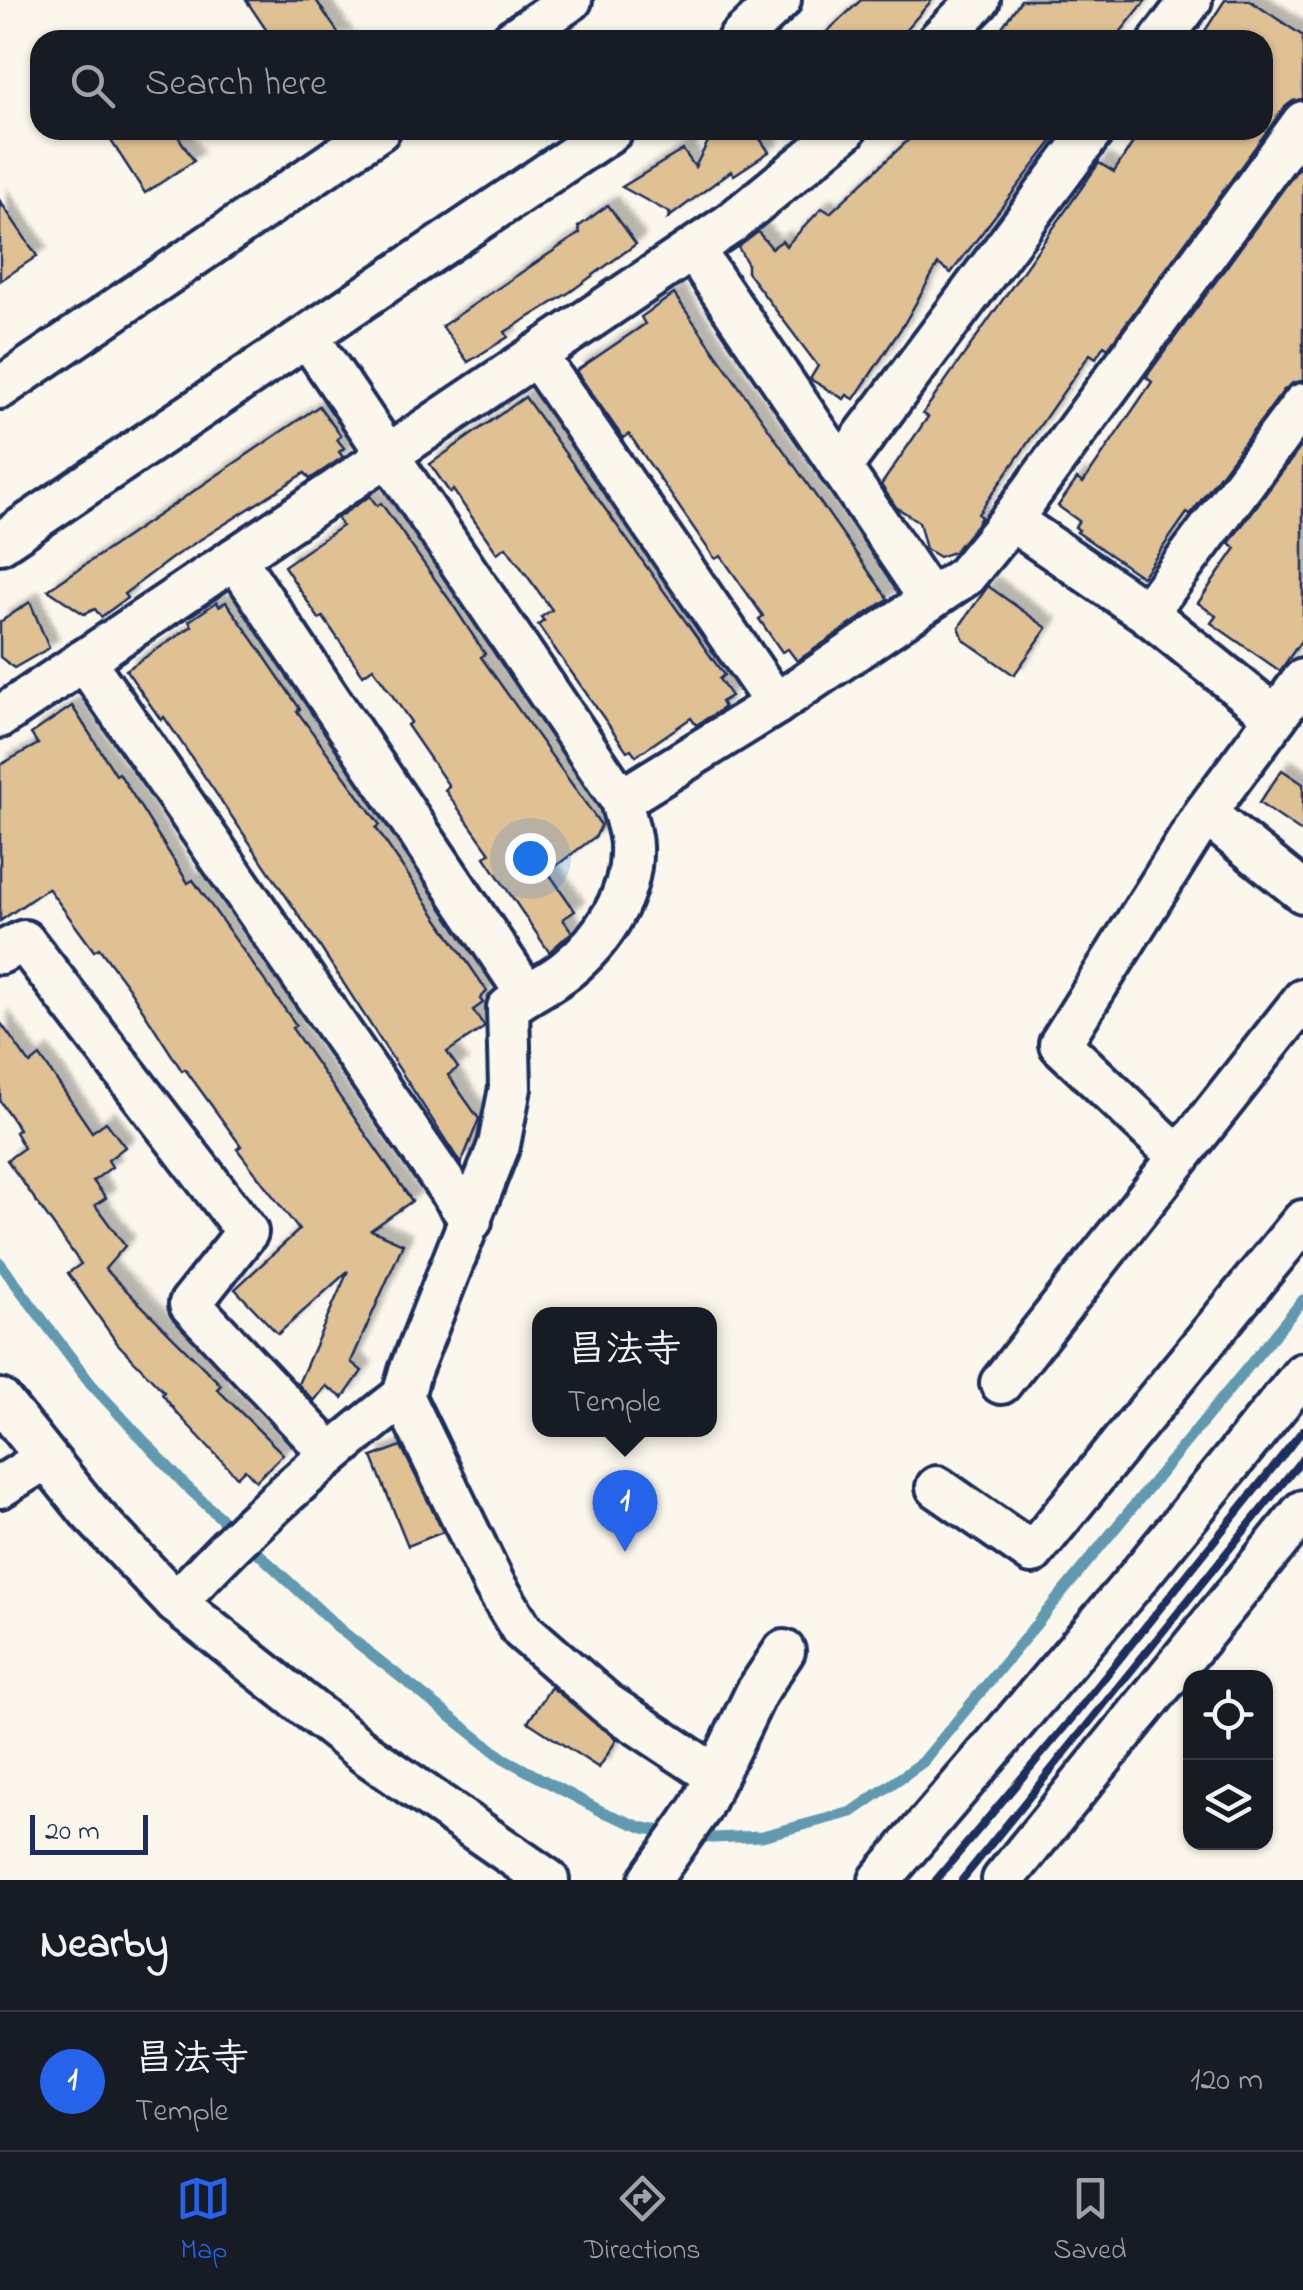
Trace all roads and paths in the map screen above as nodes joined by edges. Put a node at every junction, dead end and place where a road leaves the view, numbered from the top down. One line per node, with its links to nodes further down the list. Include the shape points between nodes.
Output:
1 (571, 0): 5 (street)
2 (780, 0): 6 (street)
3 (980, 0): 7 (street)
4 (1191, 0): 8 (street)
5 (527, 30)
6 (748, 30)
7 (949, 30)
8 (1168, 30)
9 (1303, 122): 21 (street)
10 (364, 140): 17 (street)
11 (597, 140): 15 (street)
12 (833, 140): 14 (street)
13 (1086, 140): 20 (street)
14 (693, 249): 16 (street); 20 (street)
15 (308, 338): 19 (street); 22 (street)
16 (536, 355): 19 (street); 28 (street)
17 (0, 388)
18 (1303, 404): 25 (street)
19 (388, 455): 23 (street); 31 (street)
20 (840, 468): 24 (street)
21 (1011, 520): 24 (street, via 965,576); 25 (street)
22 (0, 543)
23 (236, 558): 26 (street); 35 (street)
24 (929, 598): 28 (street)
25 (1148, 613): 30 (street)
26 (84, 660): 29 (street); 38 (street)
27 (1303, 680): 30 (street)
28 (776, 704): 31 (street)
29 (0, 716)
30 (1276, 716): 32 (street)
31 (621, 800): 35 (street, via 632,847 622,897 604,933 566,970)
32 (1205, 813): 33 (street); 37 (street, via 1060,1044)
33 (1303, 892)
34 (0, 952): 44 (street, via 24,941 247,1232 190,1304)
35 (526, 993): 38 (street, via 508,1008 510,1088 499,1145)
36 (1303, 1000): 37 (street)
37 (1179, 1156): 41 (street)
38 (471, 1221): 42 (street)
39 (1303, 1221): 47 (street, via 1032,1553)
40 (1303, 1374): 54 (street)
41 (1001, 1383)
42 (403, 1396): 44 (street); 51 (street, via 522,1630)
43 (0, 1400): 45 (street)
44 (330, 1453): 49 (street)
45 (46, 1458): 46 (street); 49 (street)
46 (0, 1487)
47 (937, 1488)
48 (1303, 1511): 55 (street)
49 (176, 1603): 53 (street, via 365,1753)
50 (784, 1651): 51 (street)
51 (708, 1792): 52 (street)
52 (657, 1870)
53 (548, 1880)
54 (880, 1880)
55 (1004, 1880)

